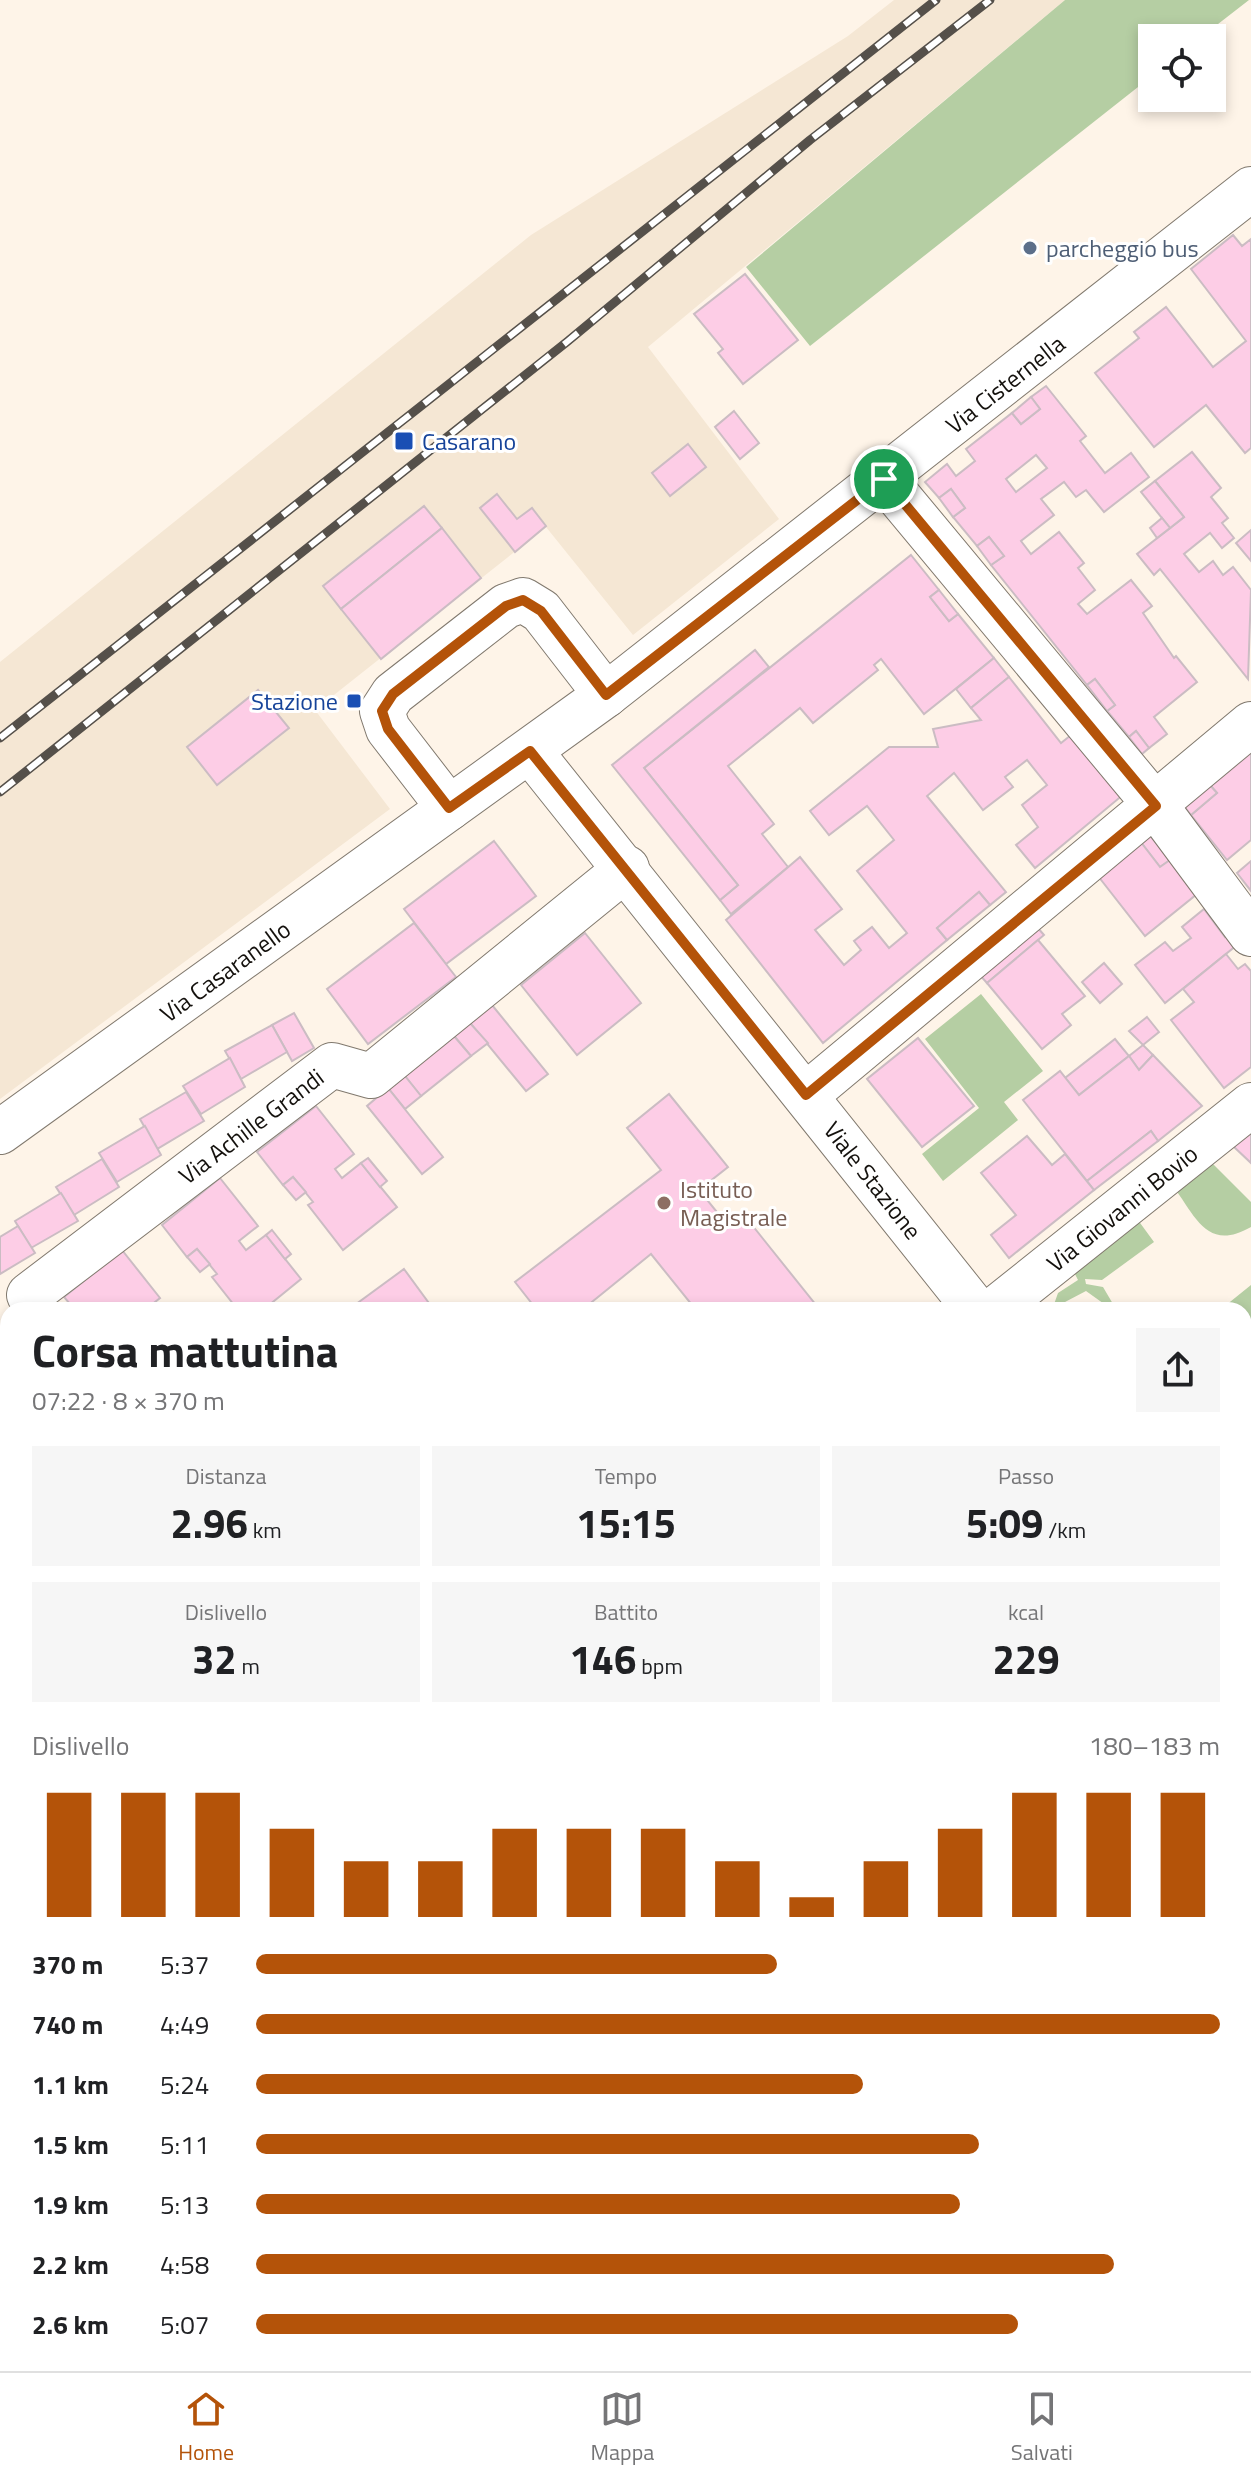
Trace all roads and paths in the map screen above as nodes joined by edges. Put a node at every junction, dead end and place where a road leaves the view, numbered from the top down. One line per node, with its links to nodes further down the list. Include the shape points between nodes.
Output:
1 (1251, 189): 2 (street, Via Cisternella)
2 (884, 479): 3 (street, Via Cisternella); 6 (street)
3 (606, 695): 5 (street, Via Cisternella); 7 (street, via 541,611 523,600 506,606 393,694 382,711 388,729)
4 (1251, 724): 6 (street)
5 (530, 751): 7 (street, Via Casaranello); 8 (street, Viale Stazione)
6 (1156, 806): 9 (street); 10 (street)
7 (449, 808): 12 (street, Via Casaranello)
8 (627, 868): 10 (street, Viale Stazione); 13 (street, Via Achille Grandi, via 371,1076 332,1065)
9 (1251, 934)
10 (806, 1095): 14 (street, Viale Stazione)
11 (1251, 1105): 15 (street, Via Giovanni Bovio)
12 (0, 1132)
13 (29, 1295)
14 (970, 1302)
15 (1004, 1302)

